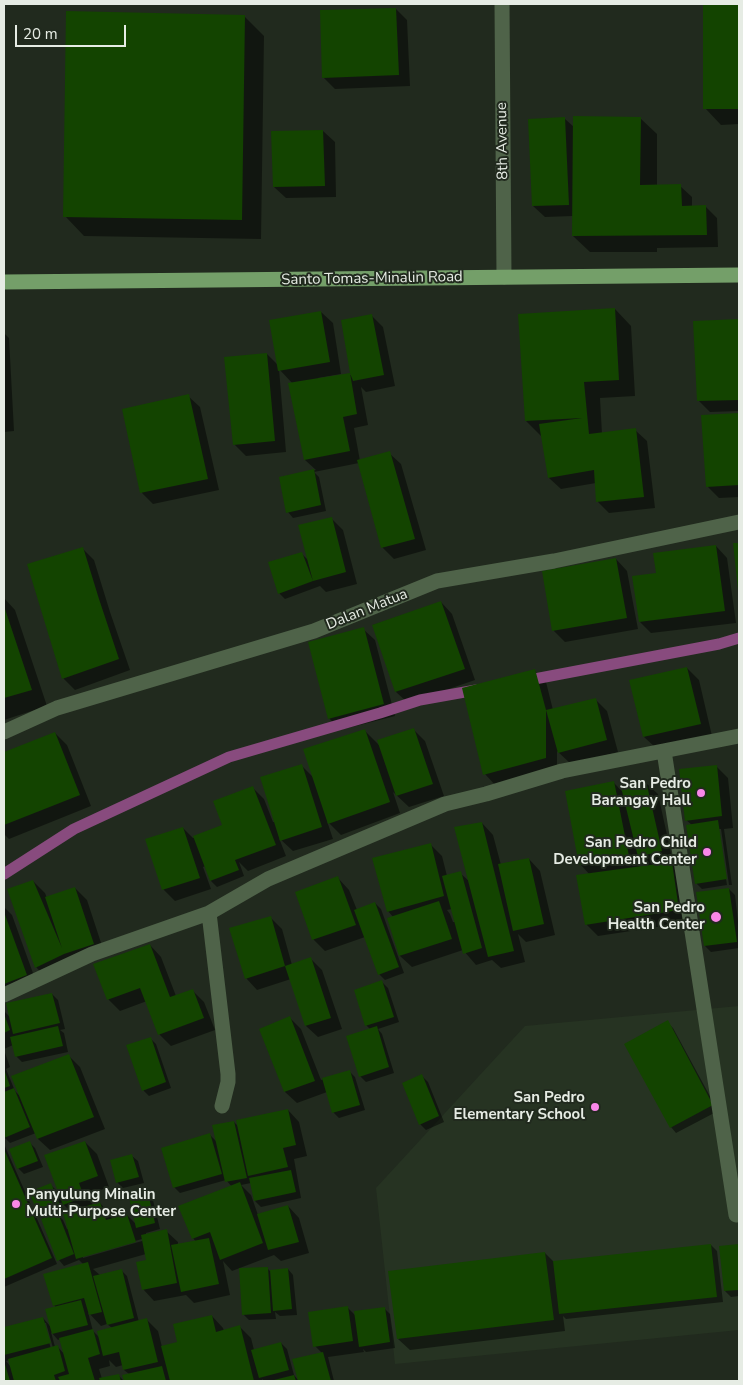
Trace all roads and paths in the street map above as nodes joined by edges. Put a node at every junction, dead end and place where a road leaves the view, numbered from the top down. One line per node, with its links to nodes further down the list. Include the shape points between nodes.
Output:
1 (502, 4): 3 (street, 8th Avenue)
2 (739, 275): 3 (main road, Santo Tomas-Minalin Road)
3 (504, 277): 4 (main road, Santo Tomas-Minalin Road)
4 (4, 282)
5 (739, 522): 6 (street, Dalan Matua, via 437,582 314,631 57,708)
6 (4, 732)
7 (739, 736): 8 (street)
8 (664, 751): 9 (street, via 562,771 445,804 268,879); 12 (street)
9 (209, 913): 10 (street, via 92,954); 11 (street, via 228,1074)
10 (4, 996)
11 (222, 1106)
12 (736, 1215)

